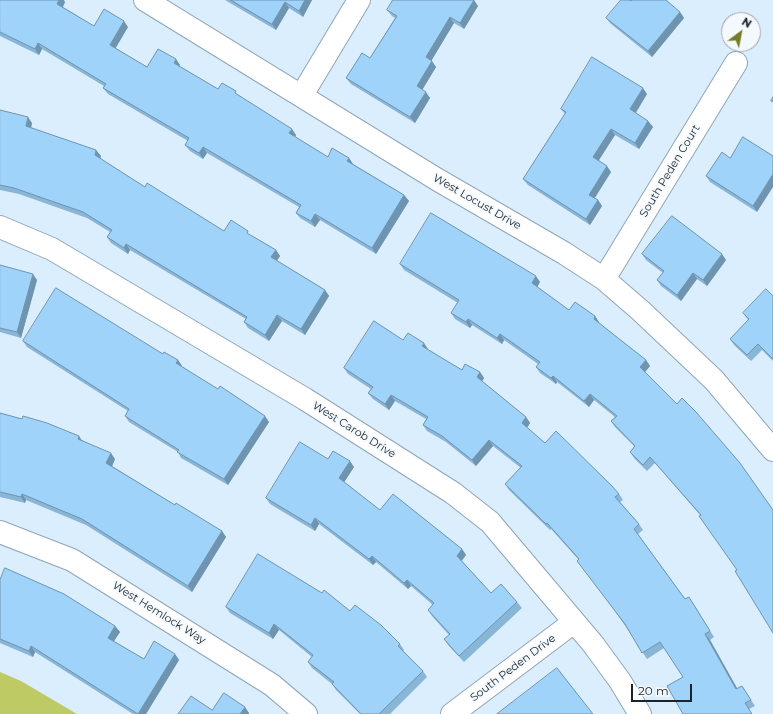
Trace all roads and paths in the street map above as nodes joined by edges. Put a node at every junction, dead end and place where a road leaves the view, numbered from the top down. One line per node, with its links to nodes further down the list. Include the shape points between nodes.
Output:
1 (145, 0): 4 (street, West Locust Drive)
2 (359, 0): 4 (street)
3 (736, 63): 6 (street, South Peden Court)
4 (302, 95): 6 (street, West Locust Drive)
5 (0, 227): 9 (street, West Carob Drive, via 52,248 305,399 453,493 490,522)
6 (604, 279): 7 (street, West Locust Drive, via 709,375)
7 (773, 450)
8 (0, 532): 10 (street, West Hemlock Way, via 72,560 272,684)
9 (574, 622): 11 (street, South Peden Drive); 12 (street, West Carob Drive, via 620,680)
10 (306, 714)
11 (452, 714)
12 (640, 714)

